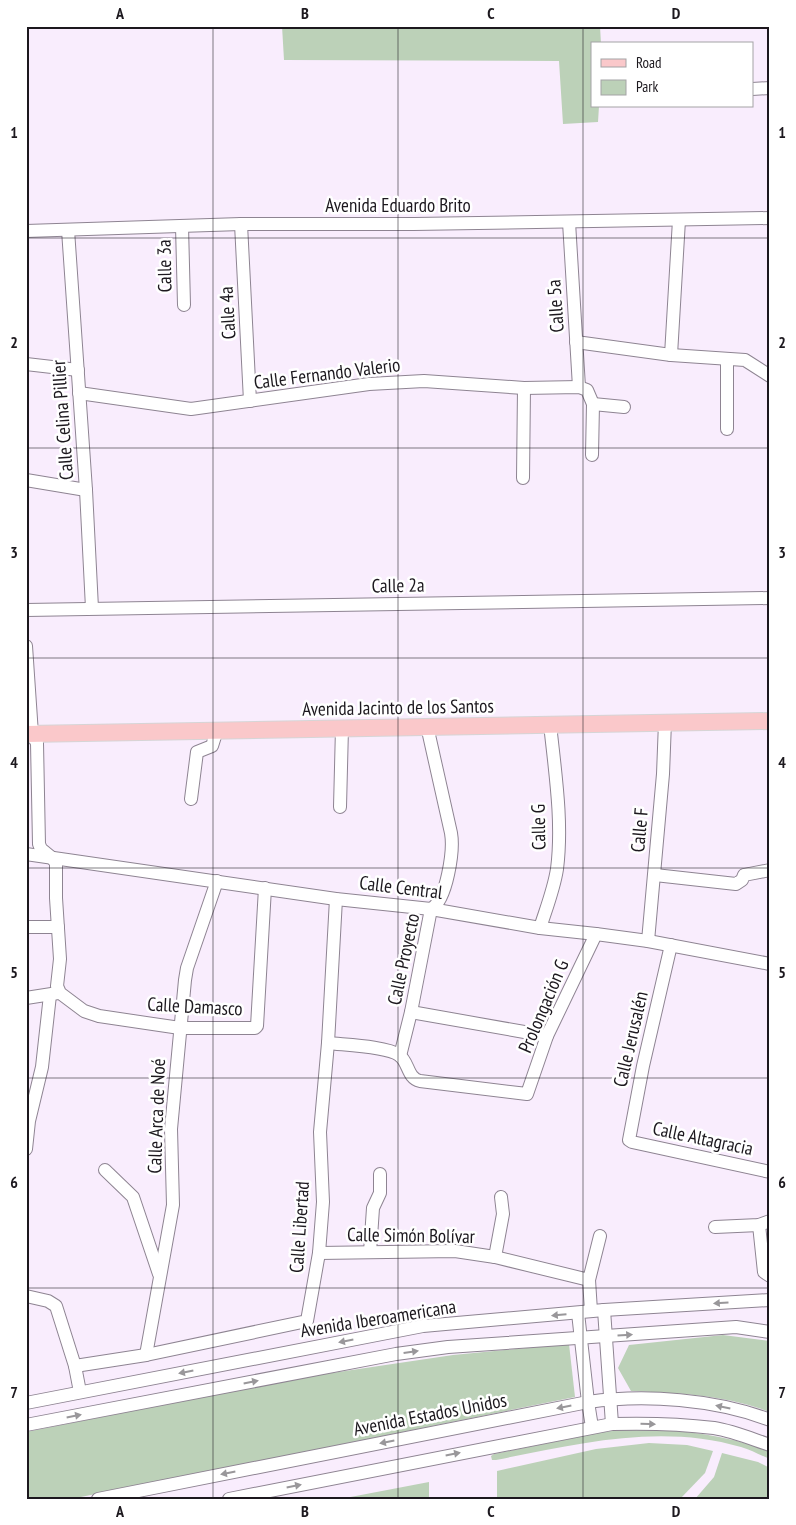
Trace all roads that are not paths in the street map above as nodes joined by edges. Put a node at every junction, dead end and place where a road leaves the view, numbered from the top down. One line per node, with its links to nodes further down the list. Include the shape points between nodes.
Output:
1 (770, 88): 2 (street)
2 (754, 89)
3 (770, 218): 4 (street, Avenida Eduardo Brito)
4 (680, 220): 5 (street, Avenida Eduardo Brito); 12 (street)
5 (569, 222): 6 (street, Avenida Eduardo Brito); 11 (street, Calle 5a)
6 (241, 224): 7 (street, Avenida Eduardo Brito); 20 (street, Calle 4a)
7 (182, 226): 9 (street, Avenida Eduardo Brito); 10 (street, Calle 3a)
8 (26, 230): 9 (street, Avenida Eduardo Brito)
9 (68, 230): 15 (street, Calle Celina Pillier)
10 (184, 305)
11 (576, 342): 12 (street); 17 (street, Calle 5a)
12 (671, 355): 13 (street)
13 (727, 359): 16 (street, via 744,360); 23 (street)
14 (26, 364): 15 (street)
15 (78, 370): 19 (street, Calle Celina Pillier)
16 (770, 376)
17 (579, 387): 18 (street, Calle Fernando Valerio); 21 (street, via 587,390)
18 (524, 388): 20 (street, Calle Fernando Valerio, via 424,381 369,384); 25 (street)
19 (79, 393): 20 (street, Calle Fernando Valerio, via 191,409); 27 (street, Calle Celina Pillier)
20 (250, 401)
21 (593, 404): 22 (street); 24 (street)
22 (624, 407)
23 (727, 428)
24 (592, 455)
25 (523, 478)
26 (26, 480): 27 (street)
27 (86, 490): 29 (street, Calle Celina Pillier)
28 (770, 598): 29 (street, Calle 2a)
29 (92, 608): 30 (street, Calle 2a)
30 (26, 610)
31 (26, 646): 38 (street)
32 (770, 721): 33 (main road, Avenida Jacinto de los Santos)
33 (665, 722): 34 (main road, Avenida Jacinto de los Santos); 44 (street, Calle F)
34 (550, 724): 35 (main road, Avenida Jacinto de los Santos); 51 (street, Calle G, via 559,820 558,851 557,871)
35 (427, 726): 36 (main road, Avenida Jacinto de los Santos); 48 (street, Calle Proyecto, via 452,840 442,895)
36 (342, 728): 37 (main road, Avenida Jacinto de los Santos); 40 (street)
37 (217, 730): 38 (main road, Avenida Jacinto de los Santos); 39 (street, via 212,746 197,752)
38 (29, 734): 42 (street, via 37,743 39,844)
39 (191, 799)
40 (340, 807)
41 (26, 854): 42 (street, Calle Central)
42 (52, 857): 45 (street, Calle Central); 50 (street, via 56,863)
43 (770, 870): 44 (street, via 744,875 736,884)
44 (655, 875): 53 (street, Calle F)
45 (217, 881): 46 (street, Calle Central); 59 (street, Calle Arca de Noé, via 187,968)
46 (265, 888): 47 (street, Calle Central); 59 (street, Calle Damasco, via 257,1026)
47 (336, 899): 48 (street, Calle Central); 61 (street, Calle Libertad)
48 (431, 909): 51 (street, Calle Central); 58 (street, Calle Proyecto)
49 (26, 927): 50 (street)
50 (58, 927): 56 (street, via 60,959)
51 (540, 928): 52 (street, Calle Central)
52 (596, 934): 53 (street, Calle Central); 60 (street, Prolongación G)
53 (648, 941): 54 (street, Calle Central)
54 (671, 945): 55 (street, Calle Central); 63 (street, Calle Jerusalén)
55 (770, 964)
56 (55, 994): 57 (street); 59 (street, Calle Damasco, via 94,1015); 64 (street)
57 (26, 998)
58 (411, 1012): 60 (street); 62 (street, Calle Proyecto)
59 (180, 1028): 75 (street, Calle Arca de Noé, via 171,1129 173,1205)
60 (547, 1036): 62 (street, Prolongación G, via 527,1094 416,1080)
61 (328, 1043): 62 (street, via 389,1050); 73 (street, Calle Libertad, via 320,1132 323,1202)
62 (400, 1056)
63 (629, 1141): 66 (street, Calle Altagracia)
64 (26, 1149)
65 (105, 1170): 75 (street, via 134,1197)
66 (770, 1172)
67 (380, 1174): 72 (street, via 380,1193 373,1208)
68 (501, 1197): 74 (street, via 503,1214)
69 (765, 1223): 70 (street); 76 (street, via 764,1272)
70 (715, 1227)
71 (600, 1236): 77 (street)
72 (370, 1252): 73 (street, Calle Simón Bolívar); 74 (street, Calle Simón Bolívar, via 455,1251)
73 (320, 1253): 85 (street, Calle Libertad, via 306,1322)
74 (495, 1257): 77 (street, Calle Simón Bolívar)
75 (160, 1276): 85 (street, Calle Arca de Noé)
76 (770, 1276)
77 (589, 1280): 81 (street)
78 (26, 1296): 86 (street, via 56,1306)
79 (770, 1300): 80 (street, Avenida Iberoamericana, one-way to 80)
80 (604, 1310): 81 (street, Avenida Iberoamericana); 83 (street)
81 (585, 1312): 84 (street); 87 (street, Avenida Iberoamericana, one-way to 87, via 423,1326)
82 (770, 1332): 83 (street, Avenida Iberoamericana, one-way to 82, via 736,1327)
83 (605, 1336): 84 (street, Avenida Iberoamericana); 88 (street)
84 (581, 1338): 89 (street); 93 (street, Avenida Iberoamericana, one-way to 84, via 396,1354)
85 (146, 1355): 86 (street, Calle Libertad)
86 (75, 1366): 87 (street)
87 (80, 1392): 90 (street, Avenida Iberoamericana)
88 (610, 1399): 89 (street, Avenida Estados Unidos); 91 (street, Avenida Estados Unidos, one-way to 88, via 708,1404 653,1398); 92 (street)
89 (588, 1402): 94 (street); 96 (street, Avenida Estados Unidos, one-way to 96)
90 (26, 1403)
91 (770, 1420)
92 (612, 1424): 94 (street); 95 (street, one-way to 95, via 715,1428)
93 (26, 1425)
94 (592, 1427): 97 (street, one-way to 94)
95 (770, 1445)
96 (98, 1499)
97 (228, 1499)

